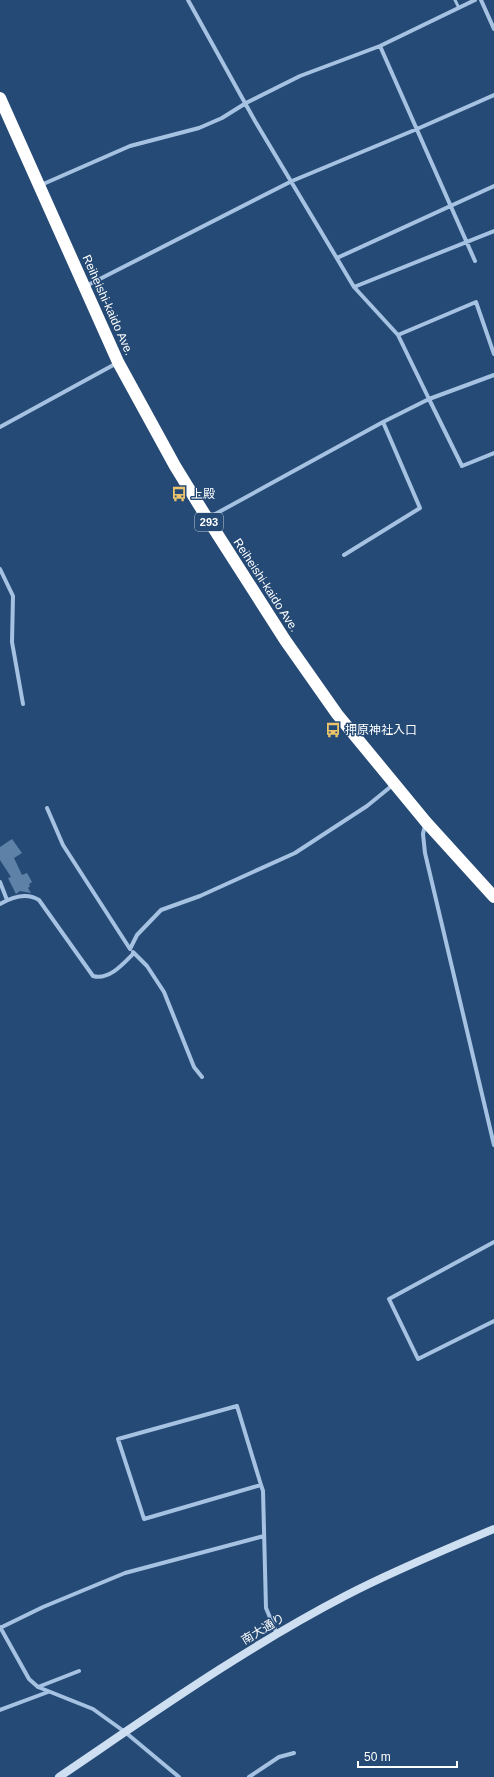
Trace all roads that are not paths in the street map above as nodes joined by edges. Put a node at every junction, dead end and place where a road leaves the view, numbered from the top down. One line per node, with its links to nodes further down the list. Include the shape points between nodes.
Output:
1 (188, 0): 10 (street)
2 (455, 0): 5 (lane)
3 (475, 0): 5 (street)
4 (481, 0): 6 (street)
5 (459, 8): 7 (street)
6 (494, 29)
7 (380, 46): 10 (street, via 300,76); 11 (street)
8 (494, 95): 11 (street)
9 (0, 98): 13 (highway, Reiheishi-kaido Ave. / 293)
10 (246, 103): 12 (street); 13 (street, via 199,128 130,146)
11 (416, 129): 12 (street); 15 (street)
12 (292, 180): 18 (street); 20 (street)
13 (38, 186): 20 (highway, Reiheishi-kaido Ave. / 293)
14 (494, 186): 15 (street)
15 (450, 206): 17 (street); 18 (street)
16 (494, 231): 17 (street)
17 (467, 243): 19 (street); 21 (street)
18 (337, 258): 21 (street)
19 (475, 261)
20 (84, 287): 24 (highway, Reiheishi-kaido Ave. / 293)
21 (354, 287): 22 (street)
22 (398, 335): 23 (street, via 476,302); 26 (street)
23 (494, 354)
24 (118, 362): 28 (street); 30 (highway, Reiheishi-kaido Ave. / 293, via 175,466)
25 (494, 376): 26 (street)
26 (430, 399): 27 (street); 29 (street, via 462,466)
27 (383, 422): 30 (street); 31 (street, via 420,508)
28 (0, 427)
29 (494, 452)
30 (207, 518): 34 (highway, Reiheishi-kaido Ave. / 293, via 309,676)
31 (344, 555)
32 (0, 569): 33 (street, via 13,596 12,642)
33 (23, 704)
34 (394, 783): 36 (highway, Reiheishi-kaido Ave. / 293); 41 (street, via 367,806 295,853 200,896 161,910 136,935)
35 (47, 808): 41 (street, via 64,845)
36 (426, 822): 38 (highway, Reiheishi-kaido Ave. / 293); 44 (street, via 423,834 425,853)
37 (0, 882): 39 (street)
38 (494, 897)
39 (7, 900): 40 (street); 42 (street, via 29,895 38,900 93,976 103,977 109,974)
40 (0, 904)
41 (130, 949): 42 (street)
42 (134, 953): 43 (street, via 147,966 164,992 194,1067)
43 (202, 1077)
44 (494, 1145)
45 (494, 1242): 46 (street, via 389,1299 418,1359)
46 (494, 1321)
47 (261, 1485): 47 (street, via 237,1406 118,1439 144,1519); 49 (street)
48 (494, 1529): 51 (street, 南大通り, via 400,1569)
49 (264, 1536): 50 (street, via 125,1573); 51 (street, via 266,1608)
50 (0, 1627): 53 (street, via 29,1679)
51 (277, 1634): 56 (street, 南大通り)
52 (79, 1671): 53 (street)
53 (38, 1687): 54 (street)
54 (48, 1692): 55 (street); 56 (street, via 93,1710)
55 (0, 1710)
56 (125, 1732): 58 (street, 南大通り); 59 (street)
57 (294, 1753): 60 (street, via 279,1757)
58 (59, 1777)
59 (179, 1777)
60 (249, 1777)

